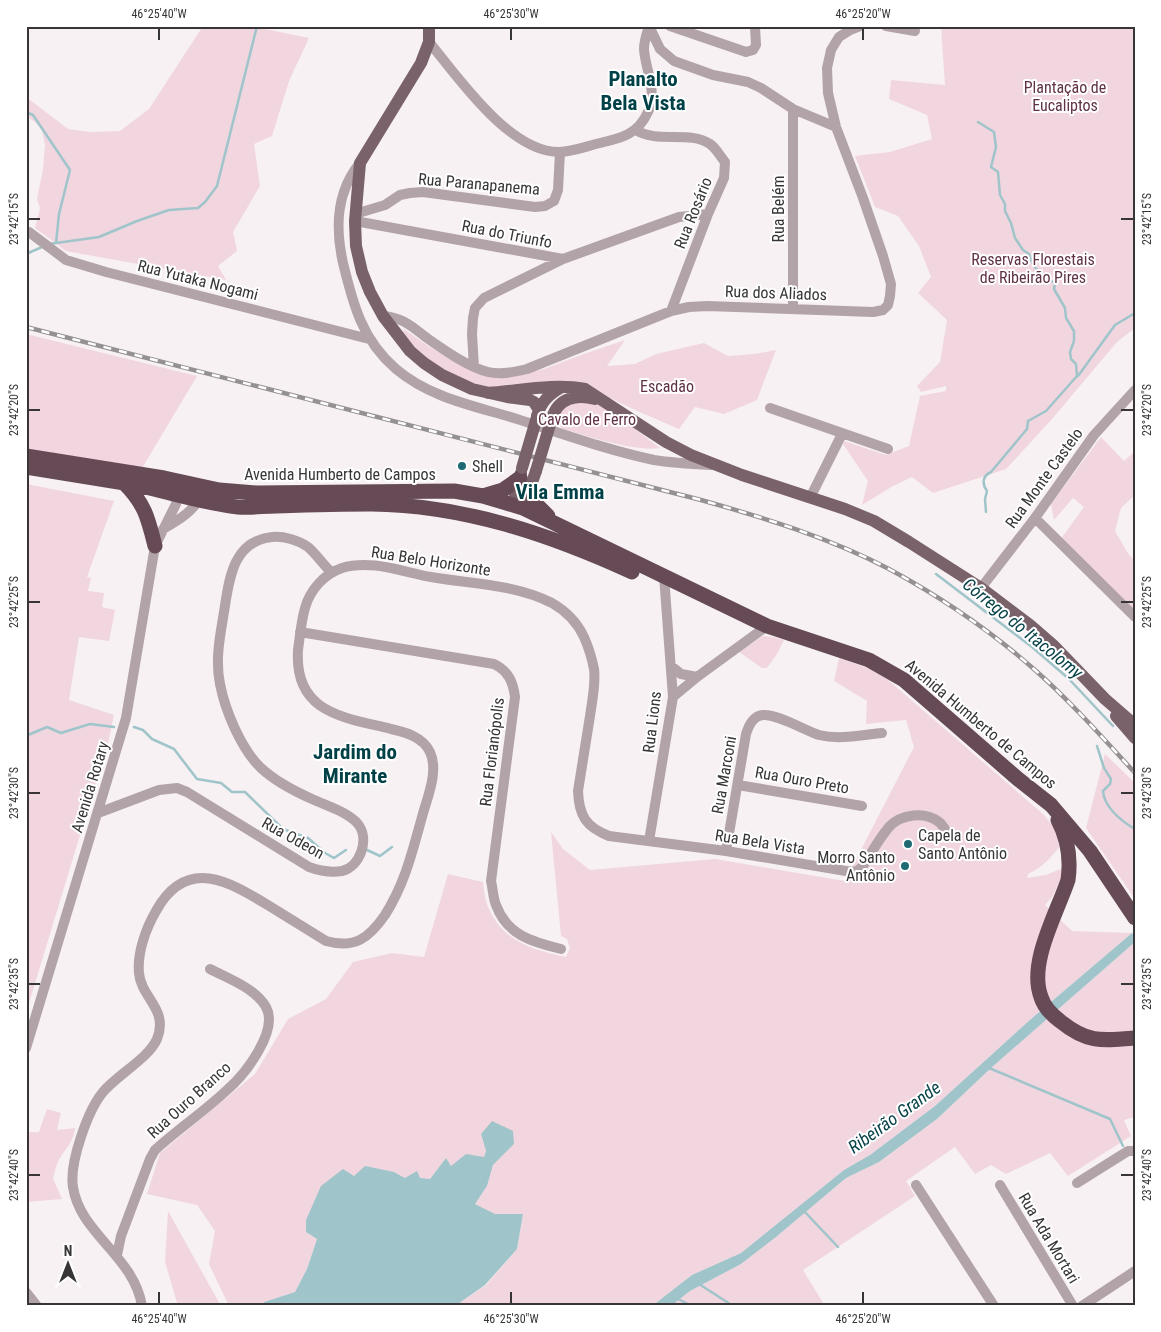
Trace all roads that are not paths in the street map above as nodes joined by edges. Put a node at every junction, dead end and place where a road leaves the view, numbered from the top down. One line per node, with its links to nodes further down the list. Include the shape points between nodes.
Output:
1 (428, 26): 8 (main road)
2 (649, 26): 9 (street, via 660,49 674,61 713,75 748,82); 11 (street, via 644,48 652,97 649,110)
3 (670, 26): 6 (street, via 746,52 756,46)
4 (860, 26): 10 (street, Rua dos Aliados, via 839,37 831,50 827,68 828,93)
5 (886, 26): 7 (street)
6 (755, 27)
7 (915, 31)
8 (429, 42): 12 (street, via 496,120 526,142 543,150); 13 (main road, via 421,63)
9 (794, 109): 10 (street); 18 (street, Rua Belém)
10 (836, 127): 18 (street, Rua dos Aliados, via 884,256 890,284 888,306 873,312)
11 (636, 130): 12 (street, via 617,139); 14 (street, Rua Rosário, via 654,137 700,139 717,151 725,162 724,178)
12 (560, 152): 15 (street, Rua Paranapanema, via 558,190 554,201 545,206 496,203 423,192 400,195)
13 (360, 163): 15 (main road); 21 (street, via 344,190 339,229 350,292)
14 (708, 214): 17 (street, Rua do Triunfo, via 679,218); 19 (street, Rua Rosário)
15 (355, 218): 17 (street, Rua do Triunfo); 20 (main road, via 356,246 362,272)
16 (29, 232): 21 (street, Rua Yutaka Nogami, via 66,260)
17 (564, 260): 22 (street, via 484,298 475,308 472,334)
18 (793, 308): 19 (street, Rua dos Aliados, via 707,306)
19 (671, 311): 22 (street, Rua dos Aliados, via 526,370 506,373)
20 (383, 316): 22 (street, Rua dos Aliados, via 403,320); 25 (main road, via 410,351 424,363 454,382)
21 (369, 339): 33 (street, via 395,368 414,382 443,396 592,445 656,460)
22 (474, 367)
23 (1135, 390): 45 (street, Rua Monte Castelo, via 1094,435)
24 (544, 392): 25 (main road); 26 (main road, via 562,387 585,389); 28 (main road); 29 (main road, via 552,400)
25 (488, 393): 28 (main road, via 530,400)
26 (602, 401): 29 (main road, via 583,397 568,399 562,402); 33 (main road, via 666,442)
27 (770, 408): 30 (street)
28 (538, 413): 35 (main road, bridge)
29 (553, 416): 35 (main road, bridge, via 536,471)
30 (842, 434): 31 (street); 41 (street)
31 (888, 449)
32 (26, 456): 37 (highway, Avenida Humberto de Campos)
33 (714, 465): 41 (main road)
34 (26, 468): 36 (highway, Avenida Humberto de Campos)
35 (524, 479): 40 (highway); 42 (main road); 46 (highway, via 540,509)
36 (124, 483): 37 (highway, Avenida Humberto de Campos); 49 (highway, via 137,496 148,516)
37 (178, 488): 39 (highway, Avenida Humberto de Campos); 48 (street, Avenida Rotary, via 176,504)
38 (454, 491): 39 (highway, Avenida Humberto de Campos); 40 (highway, Avenida Humberto de Campos); 43 (highway, via 436,495)
39 (202, 494): 43 (highway, Avenida Humberto de Campos, via 241,507 371,504); 48 (street, via 192,509)
40 (483, 496): 42 (highway, Avenida Humberto de Campos)
41 (811, 496): 52 (main road, via 874,521)
42 (517, 508): 44 (highway); 46 (highway, Avenida Humberto de Campos); 47 (highway)
43 (433, 509): 44 (highway, Avenida Humberto de Campos)
44 (486, 518): 47 (highway, Avenida Humberto de Campos)
45 (1035, 518): 52 (street, Rua Monte Castelo); 53 (street)
46 (555, 522): 51 (highway, Avenida Humberto de Campos)
47 (525, 529): 51 (highway, Avenida Humberto de Campos)
48 (162, 530): 49 (street, Avenida Rotary)
49 (155, 546): 66 (street, Avenida Rotary, via 126,718)
50 (331, 572): 55 (street, Rua Belo Horizonte, via 306,601); 66 (street, Rua Odeon, via 307,547 291,539 279,536 264,538 250,545 238,556 232,568 218,660 225,707 239,738 260,767 278,781 349,816 359,825 363,846 352,865 333,872 309,867 177,788 159,790); 68 (street, Rua Belo Horizonte, via 359,565 383,567 518,590 565,612 584,637 594,670 594,692 578,791 579,806 595,830 610,836)
51 (664, 581): 54 (highway, Avenida Humberto de Campos); 56 (street, Rua Lions)
52 (981, 588): 59 (main road, via 1030,624)
53 (1135, 617)
54 (765, 628): 57 (street); 64 (highway, Avenida Humberto de Campos, via 869,660 904,680)
55 (300, 632): 73 (street, Rua Florianópolis, via 494,664 509,676 515,697 491,882 496,904 506,922 522,937); 81 (street, Rua Belo Horizonte, via 299,675 302,687 311,698 339,716 405,732 422,742 430,753 433,767 431,786 407,872 378,925 352,944 326,941 222,880 204,878 186,882 173,889 162,901 153,916 138,963 141,983 160,1017 160,1030 148,1052 104,1091 93,1108 72,1172 72,1186 85,1218)
56 (671, 666): 57 (street, via 681,674); 58 (street, Rua Lions)
57 (697, 677): 58 (street)
58 (673, 697): 68 (street, Rua Lions)
59 (1105, 699): 60 (main road); 62 (main road)
60 (1135, 725)
61 (882, 733): 63 (street, Rua Marconi, via 842,737 819,735 772,716 755,717 746,734)
62 (1135, 738)
63 (738, 785): 65 (street, Rua Ouro Preto); 69 (street, Rua Marconi)
64 (1051, 805): 70 (highway, Avenida Humberto de Campos); 71 (highway, Avenida Humberto de Campos, via 1063,830)
65 (862, 806)
66 (98, 813): 76 (street, Avenida Rotary)
67 (951, 838): 69 (street, Rua Bela Vista, via 934,818 913,815 903,818 890,827 863,866 852,872)
68 (649, 841): 69 (street, Rua Bela Vista)
69 (726, 851)
70 (1097, 861): 71 (highway, via 1078,864); 72 (highway, Avenida Humberto de Campos)
71 (1070, 869): 75 (highway, Avenida Humberto de Campos, via 1041,955 1038,974 1041,997 1047,1009 1072,1031 1099,1041)
72 (1135, 918)
73 (561, 949)
74 (210, 969): 81 (street, Rua Ouro Branco, via 258,996 267,1009 266,1035 228,1089 155,1150 121,1236)
75 (1135, 1038)
76 (26, 1048)
77 (1135, 1151): 78 (street, via 1128,1151)
78 (1078, 1183)
79 (916, 1185): 86 (street)
80 (1000, 1185): 87 (street, Rua Ada Mortari)
81 (117, 1255): 85 (street, Rua Belo Horizonte, via 128,1270)
82 (1135, 1271): 88 (street)
83 (26, 1292): 84 (street)
84 (37, 1306)
85 (142, 1306)
86 (994, 1306)
87 (1073, 1306)
88 (1082, 1306)

